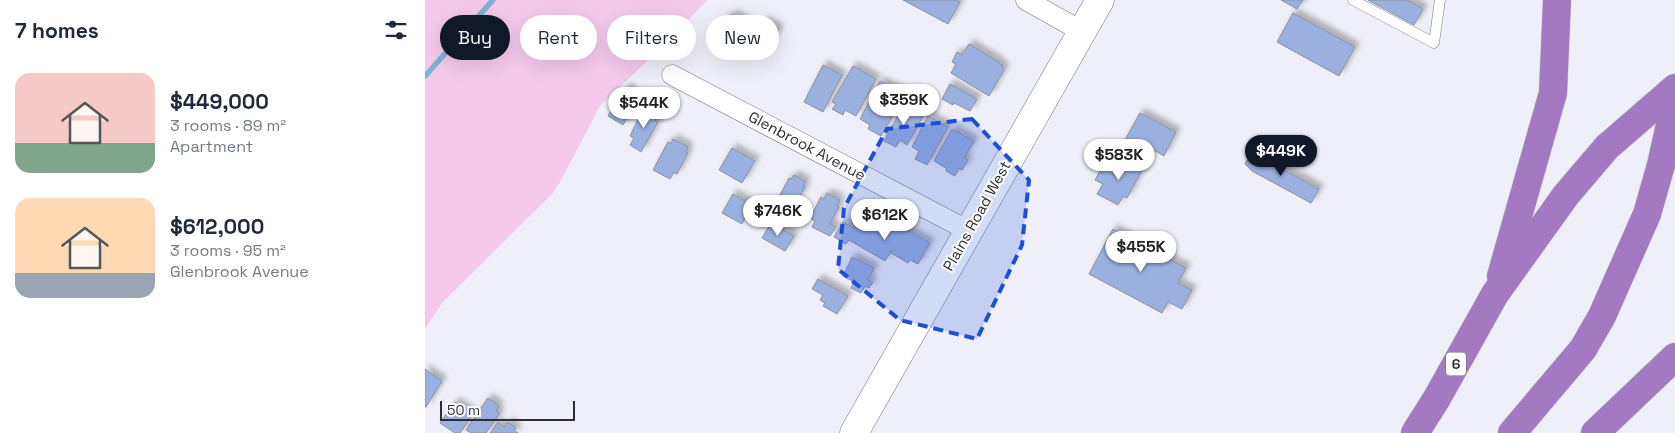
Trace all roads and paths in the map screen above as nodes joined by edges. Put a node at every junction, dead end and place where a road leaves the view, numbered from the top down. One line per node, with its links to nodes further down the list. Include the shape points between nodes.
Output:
1 (1026, 0): 6 (street)
2 (1100, 0): 6 (main road, Plains Road West)
3 (1353, 0): 4 (lane, via 1434,43)
4 (1440, 0)
5 (1557, 0): 11 (highway, via 1553,93)
6 (1081, 31): 10 (main road, Plains Road West)
7 (672, 75): 10 (street, Glenbrook Avenue)
8 (1675, 88): 11 (highway, via 1607,147 1566,195)
9 (1675, 102): 15 (highway, via 1647,214 1603,316 1583,349)
10 (969, 230): 13 (main road, Plains Road West)
11 (1495, 294): 14 (highway, 6)
12 (1675, 357): 16 (highway)
13 (854, 433)
14 (1415, 433)
15 (1512, 433)
16 (1595, 433)

